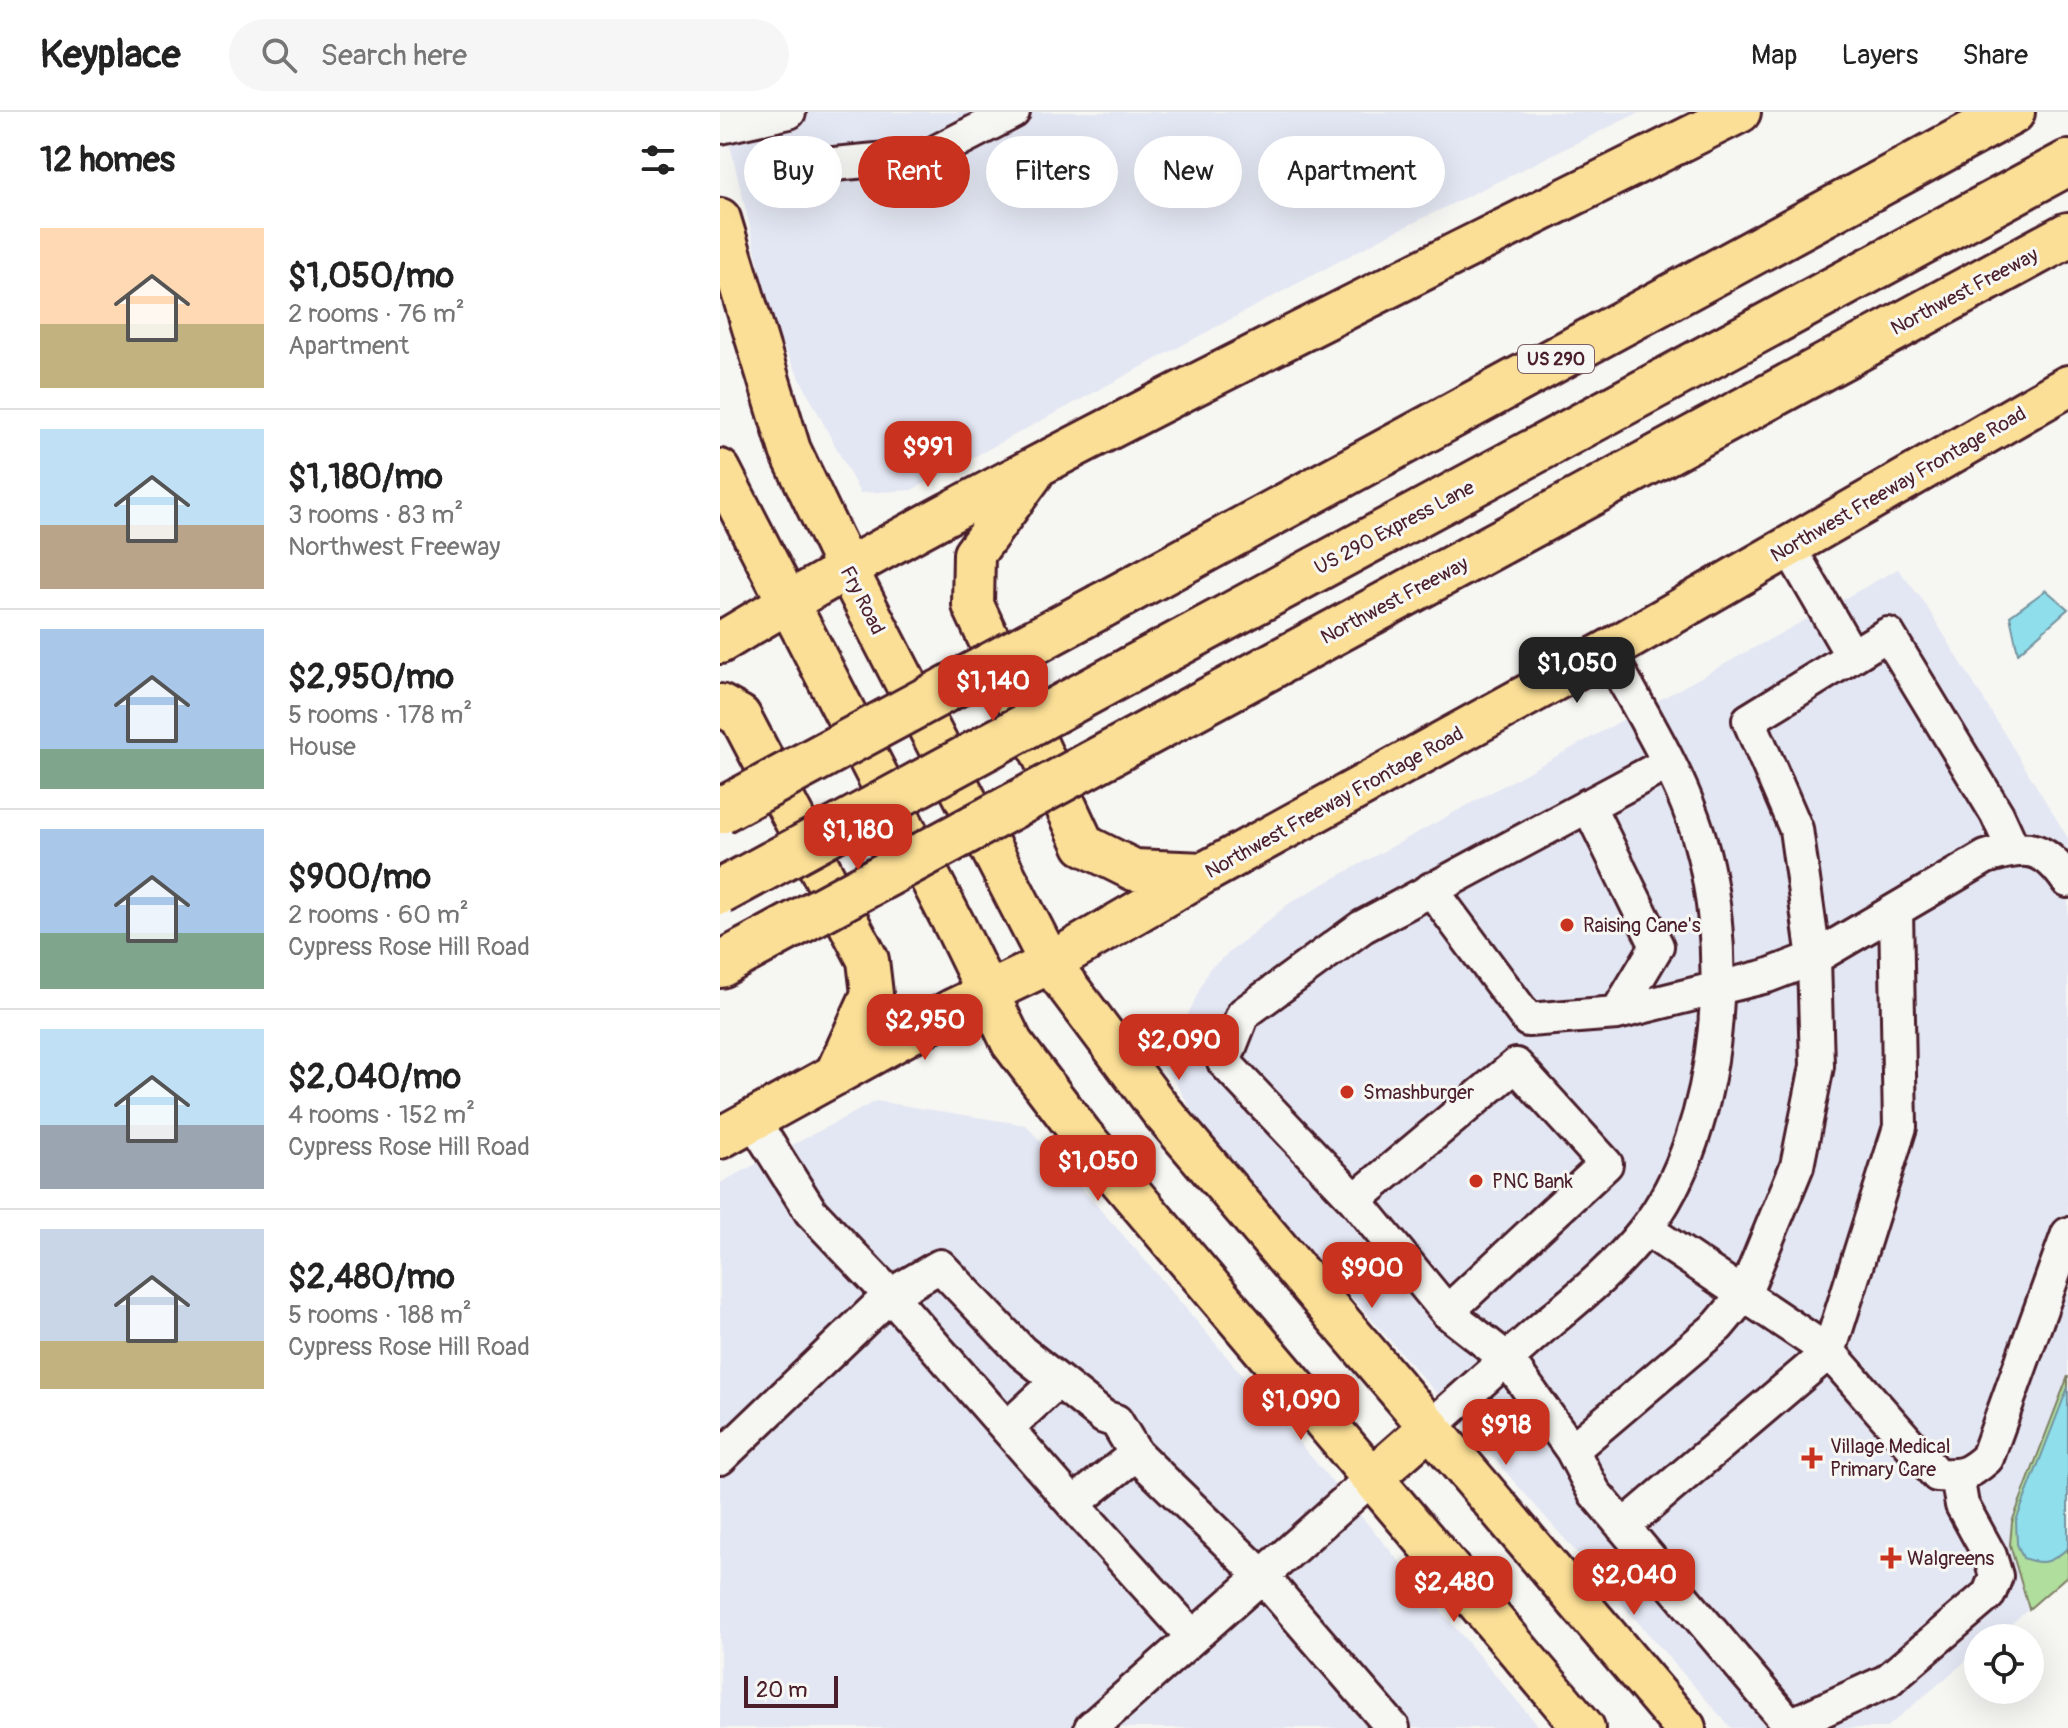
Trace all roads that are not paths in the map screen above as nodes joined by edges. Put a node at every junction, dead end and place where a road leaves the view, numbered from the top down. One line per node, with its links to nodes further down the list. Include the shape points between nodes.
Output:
1 (785, 112): 5 (lane)
2 (1013, 112): 6 (lane, via 930,155)
3 (1740, 112): 11 (main road)
4 (2012, 112): 22 (highway, US 290, bridge)
5 (720, 127)
6 (842, 163)
7 (2068, 163): 27 (highway, US 290 Express Lane, bridge)
8 (720, 219): 14 (main road, Fry Road, via 790,450)
9 (2068, 235): 29 (highway, Northwest Freeway, bridge)
10 (2068, 386): 13 (main road, Northwest Freeway Frontage Road)
11 (1039, 465): 14 (main road); 24 (main road, via 974,554 973,605 1084,845 1134,870)
12 (720, 470): 15 (main road)
13 (1789, 547): 17 (main road, Northwest Freeway Frontage Road); 18 (lane)
14 (847, 569): 15 (main road); 31 (main road, Fry Road)
15 (789, 601): 16 (main road); 33 (main road)
16 (720, 643)
17 (1608, 651): 20 (lane); 24 (main road, Northwest Freeway Frontage Road)
18 (1852, 656): 23 (lane, via 1888,634); 30 (lane, via 1749,720 1796,829)
19 (720, 705): 35 (main road, via 740,716 868,960 872,994)
20 (1668, 763): 21 (lane); 32 (lane, via 1693,819 1713,895)
21 (1588, 805): 26 (lane); 34 (lane, via 1657,946)
22 (720, 811)
23 (2013, 849): 25 (lane, via 2036,849); 28 (lane, via 1986,857)
24 (1204, 873): 31 (main road, Northwest Freeway Frontage Road)
25 (2068, 881)
26 (1431, 889): 34 (lane, via 1528,1020); 37 (lane, via 1362,927 1243,1014 1224,1062)
27 (720, 892)
28 (1896, 910): 30 (lane); 43 (lane, via 1900,1127)
29 (734, 958)
30 (1814, 958): 32 (lane); 41 (lane, via 1817,1066 1797,1166)
31 (1050, 963): 33 (main road, Northwest Freeway Frontage Road); 47 (main road, Fry Road, via 1159,1108)
32 (1717, 988): 34 (lane); 38 (lane, via 1710,1075 1695,1128 1672,1186)
33 (986, 993): 35 (main road, Northwest Freeway Frontage Road); 52 (main road, via 1012,1043 1082,1135)
34 (1617, 1013)
35 (835, 1075): 36 (main road, Northwest Freeway Frontage Road)
36 (736, 1129): 40 (lane)
37 (1355, 1200): 42 (lane); 42 (lane, via 1516,1065 1606,1164)
38 (1646, 1229): 41 (lane); 44 (lane, via 1613,1267)
39 (2068, 1234): 51 (lane, via 1987,1458 1972,1472)
40 (890, 1295): 45 (lane, via 940,1266 1022,1352); 46 (lane); 50 (lane)
41 (1744, 1295): 43 (lane); 48 (lane, via 1718,1326)
42 (1447, 1312): 44 (lane)
43 (1829, 1352): 51 (lane, via 1937,1475); 54 (lane)
44 (1507, 1359): 47 (lane); 48 (lane)
45 (1058, 1381): 46 (lane); 49 (lane, via 1116,1421)
46 (1008, 1427): 53 (lane)
47 (1430, 1427): 52 (main road); 61 (main road, Fry Road)
48 (1572, 1450): 54 (lane, via 1594,1492)
49 (1136, 1454): 53 (lane); 55 (lane)
50 (720, 1458)
51 (1957, 1476): 57 (lane, via 1962,1505 1996,1576 1989,1594 1887,1681)
52 (1372, 1478): 55 (lane); 60 (main road)
53 (1073, 1504): 56 (lane)
54 (1623, 1527): 57 (lane)
55 (1262, 1576): 56 (lane); 59 (lane)
56 (1193, 1637): 58 (lane)
57 (1788, 1726)
58 (1091, 1728)
59 (1393, 1728)
60 (1584, 1728)
61 (1685, 1728)

